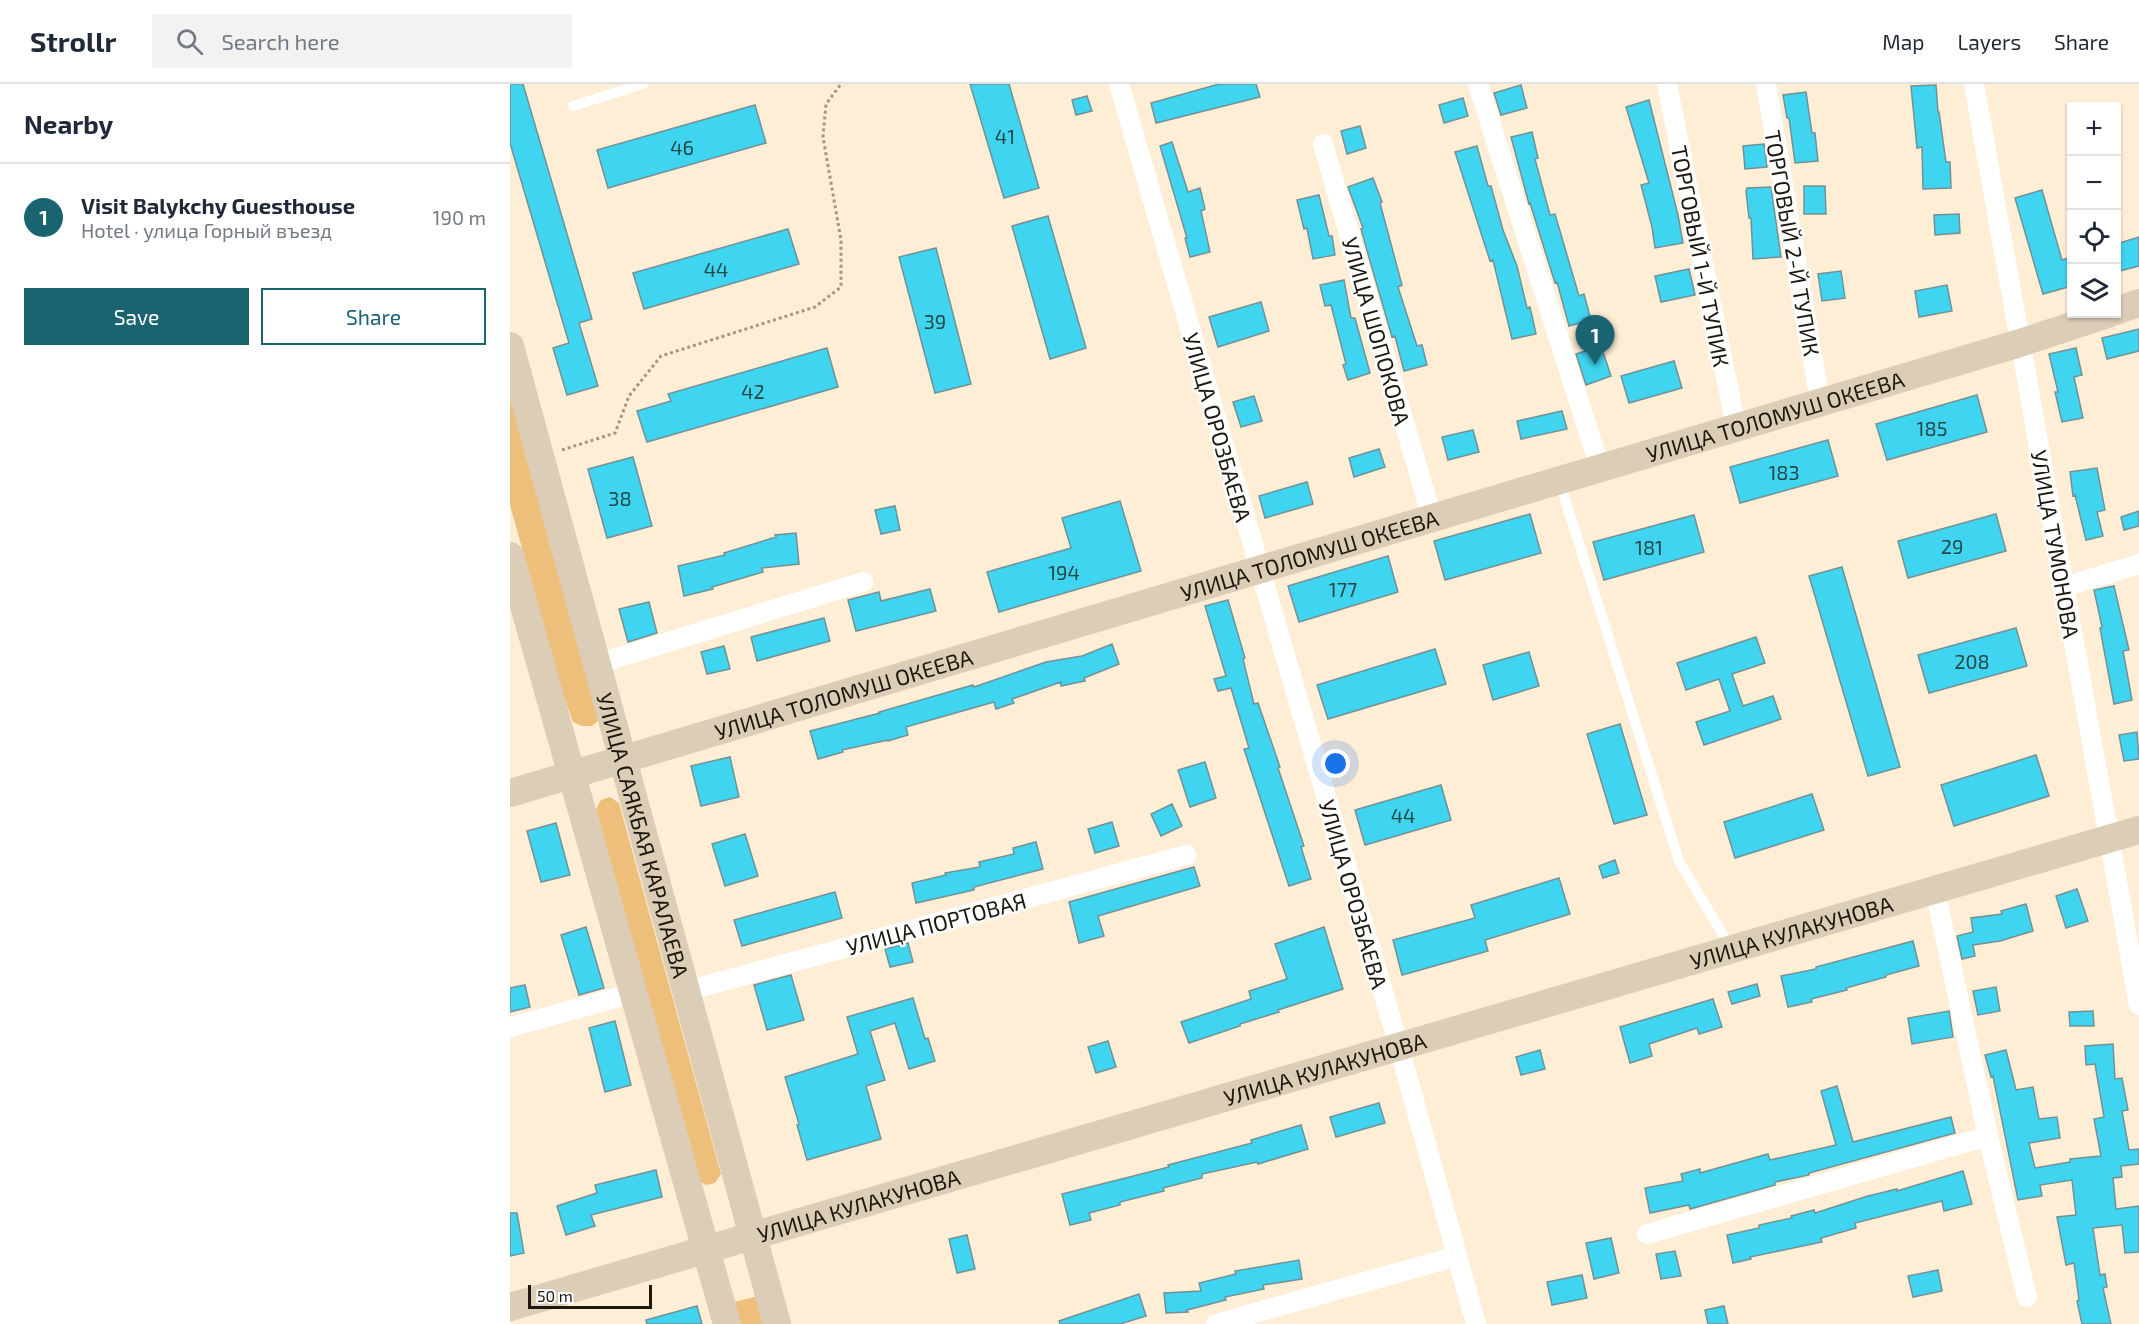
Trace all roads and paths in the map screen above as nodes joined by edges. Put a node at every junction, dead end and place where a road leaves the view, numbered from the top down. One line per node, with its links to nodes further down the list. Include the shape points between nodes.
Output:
1 (643, 84): 8 (lane)
2 (841, 84): 17 (path, via 826,104 823,137 842,240 842,286 815,307 661,356 629,396 615,433)
3 (1119, 84): 23 (street, УЛИЦА ОРОЗБАЕВА)
4 (1478, 84): 18 (street)
5 (1667, 84): 16 (street, ТОРГОВЫЙ 1-Й ТУПИК)
6 (1766, 84): 15 (street, ТОРГОВЫЙ 2-Й ТУПИК)
7 (1974, 84): 13 (street, УЛИЦА ТУМОНОВА)
8 (573, 106)
9 (1323, 144): 20 (street, УЛИЦА ШОПОКОВА)
10 (2139, 303): 11 (street)
11 (2121, 309)
12 (2096, 318): 13 (street, УЛИЦА ТОЛОМУШ ОКЕЕВА)
13 (2020, 343): 15 (street, УЛИЦА ТОЛОМУШ ОКЕЕВА); 25 (street, УЛИЦА ТУМОНОВА)
14 (510, 346): 17 (street, УЛИЦА САЯКБАЯ КАРАЛАЕВА)
15 (1820, 402): 16 (street, УЛИЦА ТОЛОМУШ ОКЕЕВА)
16 (1736, 427): 18 (street, УЛИЦА ТОЛОМУШ ОКЕЕВА)
17 (540, 457): 26 (street, УЛИЦА САЯКБАЯ КАРАЛАЕВА)
18 (1600, 468): 19 (street, УЛИЦА ТОЛОМУШ ОКЕЕВА)
19 (1559, 480): 20 (street, УЛИЦА ТОЛОМУШ ОКЕЕВА); 34 (lane, via 1679,861)
20 (1432, 518): 23 (street, УЛИЦА ТОЛОМУШ ОКЕЕВА)
21 (510, 556): 28 (street)
22 (2139, 564): 25 (street)
23 (1259, 569): 27 (street, УЛИЦА ТОЛОМУШ ОКЕЕВА); 39 (street, УЛИЦА ОРОЗБАЕВА)
24 (863, 582): 26 (street)
25 (2064, 587): 31 (street, УЛИЦА ТУМОНОВА)
26 (597, 664): 27 (street, УЛИЦА САЯКБАЯ КАРАЛАЕВА)
27 (623, 759): 28 (street, УЛИЦА ТОЛОМУШ ОКЕЕВА); 35 (street, УЛИЦА САЯКБАЯ КАРАЛАЕВА)
28 (572, 774): 29 (street, УЛИЦА ТОЛОМУШ ОКЕЕВА); 36 (street)
29 (510, 793)
30 (2139, 830): 31 (street, УЛИЦА КУЛАКУНОВА)
31 (2110, 839): 33 (street, УЛИЦА КУЛАКУНОВА); 37 (street, УЛИЦА ТУМОНОВА)
32 (1186, 855): 35 (street, УЛИЦА ПОРТОВАЯ)
33 (1935, 890): 34 (street, УЛИЦА КУЛАКУНОВА); 40 (street)
34 (1732, 949): 39 (street, УЛИЦА КУЛАКУНОВА)
35 (686, 991): 42 (street, УЛИЦА САЯКБАЯ КАРАЛАЕВА)
36 (634, 993): 38 (street); 43 (street)
37 (2139, 1005)
38 (510, 1027)
39 (1399, 1047): 42 (street, УЛИЦА КУЛАКУНОВА); 44 (street, УЛИЦА ОРОЗБАЕВА)
40 (1988, 1136): 41 (street); 45 (street)
41 (1647, 1234)
42 (753, 1236): 43 (street, УЛИЦА КУЛАКУНОВА); 48 (street, УЛИЦА САЯКБАЯ КАРАЛАЕВА)
43 (707, 1250): 46 (street, УЛИЦА КУЛАКУНОВА); 47 (street)
44 (1457, 1256): 49 (street); 50 (street, УЛИЦА ОРОЗБАЕВА)
45 (2027, 1297)
46 (510, 1307)
47 (727, 1324)
48 (777, 1324)
49 (1215, 1324)
50 (1476, 1324)

